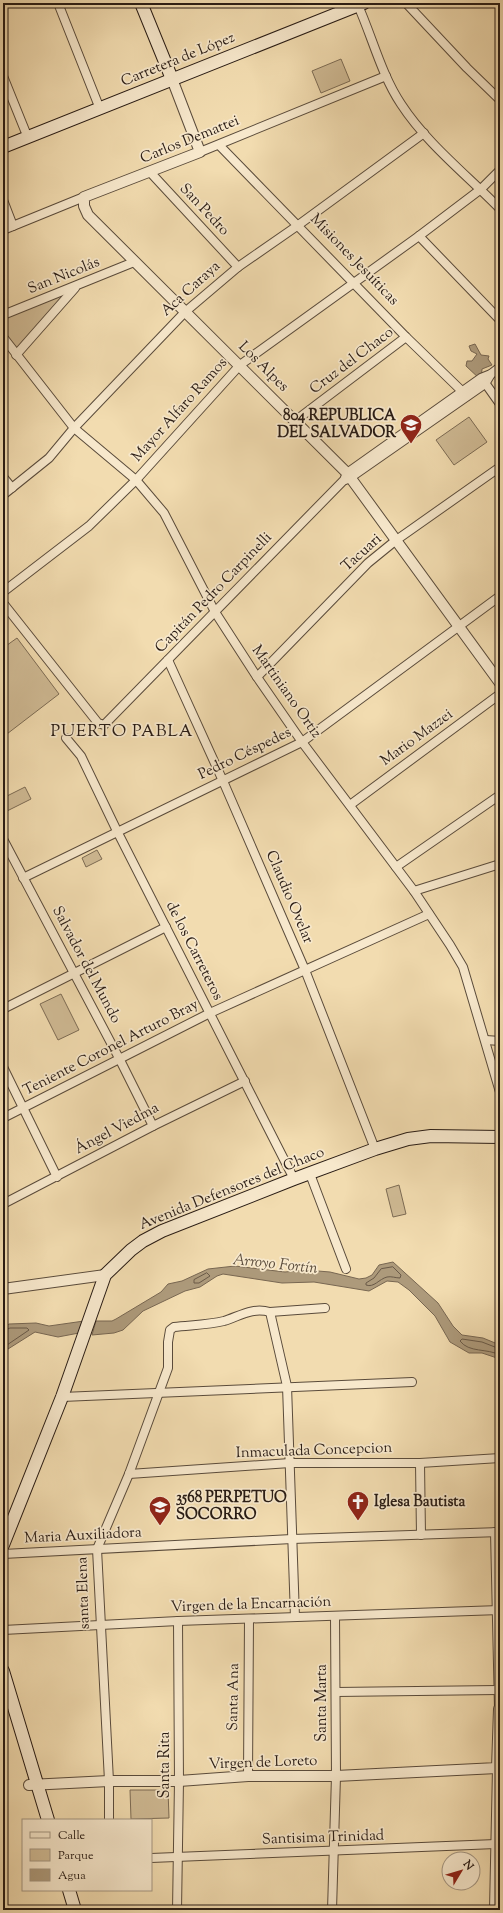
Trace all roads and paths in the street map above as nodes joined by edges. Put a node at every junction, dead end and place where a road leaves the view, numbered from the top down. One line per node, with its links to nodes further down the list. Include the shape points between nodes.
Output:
1 (58, 3): 9 (street)
2 (406, 3): 8 (street)
3 (143, 4): 7 (main road)
4 (360, 4): 6 (street); 7 (main road, Carretera de López)
5 (3, 76): 11 (street)
6 (386, 76): 10 (street, via 401,104); 12 (street, Carlos Demattei)
7 (172, 79): 9 (main road, Carretera de López); 14 (street)
8 (500, 100)
9 (100, 109): 11 (main road, Carretera de López)
10 (424, 133): 17 (street); 22 (street, Aca Caraya)
11 (28, 138): 13 (main road, Carretera de López)
12 (219, 145): 14 (street, Carlos Demattei); 22 (street, Misiones Jesuíticas)
13 (3, 147)
14 (200, 152): 16 (street, Carlos Demattei)
15 (500, 170): 17 (street, Mayor Alfaro Ramos)
16 (150, 172): 18 (street, Carlos Demattei); 26 (street, San Pedro)
17 (481, 189): 20 (street); 24 (street, Mayor Alfaro Ramos)
18 (84, 198): 21 (street, Carlos Demattei); 25 (street, Los Alpes, via 88,215)
19 (3, 200): 21 (street)
20 (500, 209)
21 (13, 226): 23 (street, Carlos Demattei)
22 (297, 226): 26 (street, Aca Caraya); 27 (street, Misiones Jesuíticas)
23 (3, 230)
24 (419, 236): 27 (street, Mayor Alfaro Ramos); 31 (street)
25 (134, 262): 28 (street, San Nicolás); 29 (street, Los Alpes)
26 (238, 267): 29 (street, Aca Caraya)
27 (354, 283): 33 (street, Misiones Jesuíticas); 35 (street, Mayor Alfaro Ramos)
28 (77, 286): 30 (street, San Nicolás); 34 (street)
29 (185, 312): 35 (street, Los Alpes); 41 (street, Aca Caraya)
30 (3, 315)
31 (500, 320)
32 (3, 337): 34 (street, Martiniano Ortiz)
33 (406, 337): 38 (street, Misiones Jesuíticas); 40 (street, Cruz del Chaco)
34 (16, 355): 41 (street, Martiniano Ortiz)
35 (240, 365): 40 (street, Los Alpes); 45 (street, Mayor Alfaro Ramos)
36 (500, 367): 37 (street, Capitán Pedro Carpinelli)
37 (483, 381): 38 (street, Capitán Pedro Carpinelli); 39 (street)
38 (465, 394): 44 (street, Capitán Pedro Carpinelli)
39 (500, 404)
40 (295, 421): 44 (street, Los Alpes)
41 (74, 428): 45 (street, Martiniano Ortiz); 46 (street, Aca Caraya, via 49,458)
42 (500, 466): 48 (street, Tacuari)
43 (3, 477): 46 (street)
44 (347, 477): 48 (street, Los Alpes); 52 (street, Capitán Pedro Carpinelli)
45 (136, 480): 49 (street, Mayor Alfaro Ramos, via 89,526); 52 (street, Martiniano Ortiz, via 164,513)
46 (12, 488): 47 (street, Aca Caraya)
47 (3, 495)
48 (395, 541): 53 (street, Los Alpes); 55 (street, Tacuari, via 368,563)
49 (3, 592)
50 (500, 596): 53 (street, Pedro Céspedes)
51 (3, 603): 54 (street, Capitán Pedro Carpinelli, via 98,723 104,725)
52 (215, 612): 54 (street, Capitán Pedro Carpinelli); 55 (street, Martiniano Ortiz)
53 (458, 626): 56 (street, Los Alpes); 59 (street, Pedro Céspedes)
54 (168, 660): 60 (street, Claudio Ovelar)
55 (257, 677): 59 (street, Martiniano Ortiz)
56 (500, 683)
57 (500, 694): 62 (street, Mario Mazzei)
58 (66, 738): 63 (street, de los Carreteros, via 81,756)
59 (302, 742): 60 (street, Pedro Céspedes); 62 (street, Martiniano Ortiz)
60 (223, 780): 63 (street, Pedro Céspedes); 71 (street, Claudio Ovelar)
61 (500, 795): 66 (street)
62 (350, 805): 66 (street, Martiniano Ortiz)
63 (117, 831): 67 (street, Pedro Céspedes); 70 (street, de los Carreteros)
64 (3, 839): 67 (street, Salvador del Mundo)
65 (500, 864): 68 (street)
66 (396, 867): 68 (street, Martiniano Ortiz)
67 (23, 878): 72 (street, Salvador del Mundo)
68 (414, 891): 69 (street, Martiniano Ortiz)
69 (429, 914): 71 (street, Teniente Coronel Arturo Bray); 75 (street, Martiniano Ortiz, via 463,967)
70 (166, 927): 72 (street); 74 (street, de los Carreteros)
71 (305, 970): 74 (street, Teniente Coronel Arturo Bray); 85 (street, Claudio Ovelar)
72 (75, 973): 73 (street); 77 (street, Salvador del Mundo)
73 (3, 1009)
74 (210, 1012): 77 (street, Teniente Coronel Arturo Bray); 79 (street, de los Carreteros)
75 (486, 1040): 76 (street); 80 (street, Martiniano Ortiz)
76 (500, 1041)
77 (120, 1060): 81 (street, Teniente Coronel Arturo Bray); 83 (street, Salvador del Mundo)
78 (3, 1067): 81 (street)
79 (244, 1081): 83 (street, Ángel Viedma); 88 (street, de los Carreteros)
80 (500, 1092)
81 (24, 1108): 82 (street, Teniente Coronel Arturo Bray); 87 (street)
82 (3, 1118)
83 (153, 1126): 87 (street, Ángel Viedma)
84 (500, 1137): 85 (main road, Avenida Defensores del Chaco, via 431,1136)
85 (375, 1149): 86 (main road, Avenida Defensores del Chaco)
86 (310, 1174): 88 (main road, Avenida Defensores del Chaco); 90 (street)
87 (57, 1177): 89 (street, Ángel Viedma)
88 (294, 1178): 91 (main road, Avenida Defensores del Chaco, via 143,1240)
89 (3, 1204)
90 (346, 1269)
91 (105, 1275): 92 (street); 98 (main road, Avenida Defensores del Chaco)
92 (3, 1289)
93 (325, 1308): 94 (street)
94 (270, 1312): 96 (street); 97 (street, santa Elena, via 247,1312 225,1321 174,1327 170,1330 168,1342 170,1362)
95 (412, 1382): 96 (street)
96 (287, 1386): 97 (street); 100 (street)
97 (159, 1393): 98 (street); 102 (street, santa Elena)
98 (62, 1397): 103 (main road, Avenida Defensores del Chaco)
99 (500, 1458): 101 (street, Inmaculada Concepcion)
100 (290, 1463): 101 (street, Inmaculada Concepcion); 102 (street, Inmaculada Concepcion); 106 (street)
101 (420, 1463): 105 (street)
102 (129, 1474): 108 (street, santa Elena)
103 (7, 1523): 107 (main road, Avenida Defensores del Chaco)
104 (497, 1532): 105 (street, Maria Auxiliadora); 110 (street)
105 (421, 1535): 106 (street, Maria Auxiliadora)
106 (292, 1539): 108 (street, Maria Auxiliadora); 112 (street)
107 (3, 1545)
108 (96, 1549): 109 (street, Maria Auxiliadora); 116 (street, santa Elena)
109 (3, 1554)
110 (498, 1610): 111 (street, Virgen de la Encarnación); 115 (street)
111 (335, 1616): 112 (street, Virgen de la Encarnación); 120 (street, Santa Marta)
112 (295, 1617): 113 (street, Virgen de la Encarnación)
113 (249, 1618): 114 (street, Virgen de la Encarnación); 124 (street, Santa Ana)
114 (178, 1621): 116 (street, Virgen de la Encarnación); 127 (street, Santa Rita)
115 (498, 1622): 119 (street)
116 (100, 1626): 117 (street, Virgen de la Encarnación); 126 (street, santa Elena)
117 (3, 1630)
118 (3, 1671): 128 (main road)
119 (498, 1690): 120 (street); 122 (street)
120 (336, 1692): 125 (street, Santa Marta)
121 (3, 1696): 128 (main road)
122 (499, 1710): 123 (street)
123 (497, 1768): 125 (street, Virgen de Loreto); 129 (street)
124 (248, 1776): 125 (street, Virgen de Loreto); 127 (street, Virgen de Loreto)
125 (336, 1776): 134 (street, Santa Marta)
126 (109, 1781): 127 (street, Virgen de Loreto); 128 (street, Virgen de Loreto); 132 (street, santa Elena)
127 (179, 1781): 136 (street, Santa Rita)
128 (33, 1784): 130 (main road); 131 (main road)
129 (498, 1789): 133 (street)
130 (40, 1819)
131 (48, 1819)
132 (109, 1819)
133 (496, 1844): 134 (street, Santisima Trinidad); 143 (street)
134 (334, 1851): 136 (street, Santisima Trinidad); 142 (street, Santa Marta)
135 (152, 1858): 136 (street, Santisima Trinidad)
136 (177, 1858): 141 (street, Santa Rita)
137 (61, 1891): 139 (main road)
138 (69, 1891): 140 (main road)
139 (67, 1910)
140 (75, 1910)
141 (177, 1910)
142 (332, 1910)
143 (494, 1910)

